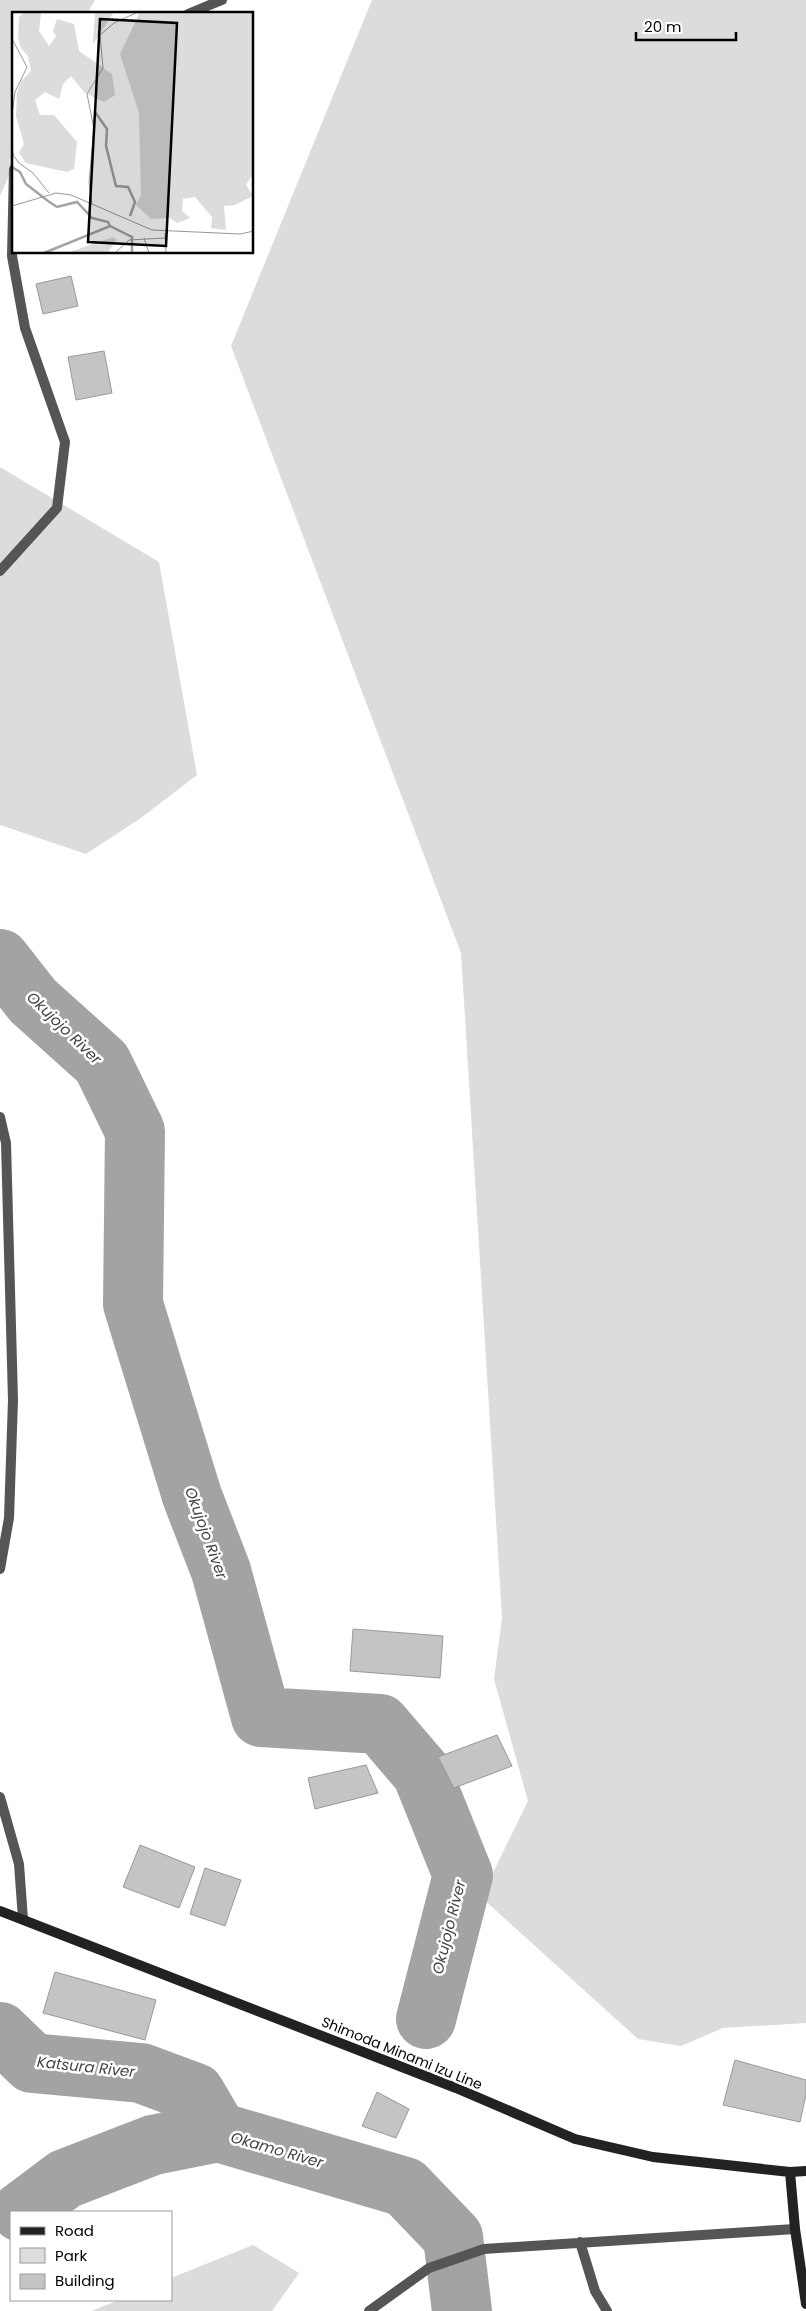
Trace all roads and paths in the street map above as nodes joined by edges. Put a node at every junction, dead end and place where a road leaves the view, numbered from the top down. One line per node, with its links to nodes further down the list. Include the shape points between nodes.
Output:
1 (222, 0): 2 (street)
2 (193, 12)
3 (12, 254): 4 (street, via 25,328 65,442 57,508)
4 (0, 571)
5 (0, 1117): 6 (street, via 6,1142 13,1400 9,1518)
6 (0, 1569)
7 (0, 1797): 9 (street, via 19,1864)
8 (0, 1911): 9 (main road, Shimoda Minami Izu Line)
9 (23, 1919): 10 (main road, Shimoda Minami Izu Line, via 456,2088 575,2139 653,2157)
10 (790, 2172): 11 (main road, Shimoda Minami Izu Line); 12 (main road)
11 (806, 2172)
12 (795, 2229): 13 (street); 14 (main road)
13 (580, 2242): 15 (street, via 484,2249 429,2268); 16 (street, via 595,2291)
14 (806, 2304)
15 (369, 2311)
16 (607, 2311)

